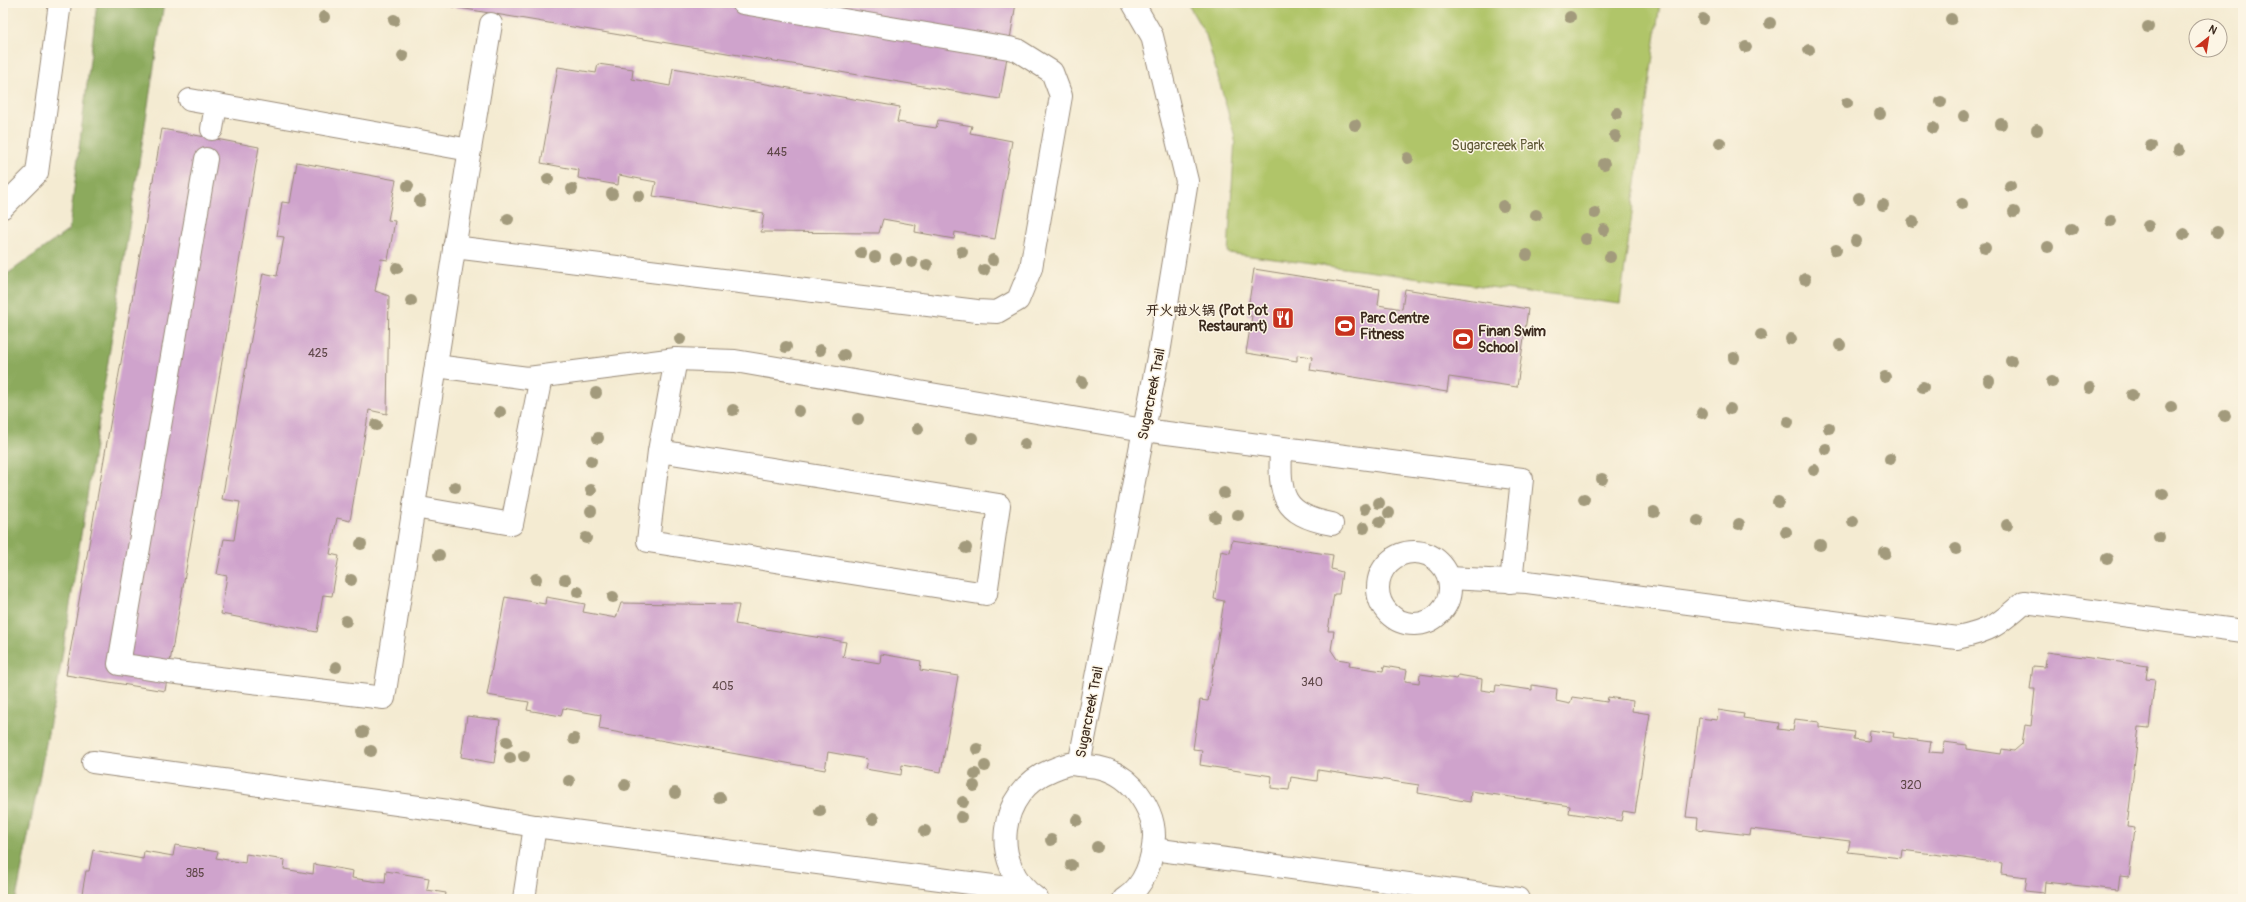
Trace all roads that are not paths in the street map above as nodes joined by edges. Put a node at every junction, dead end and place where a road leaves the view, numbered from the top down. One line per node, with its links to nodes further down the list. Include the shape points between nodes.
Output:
1 (60, 3): 10 (street, via 37,173)
2 (743, 3): 11 (street, via 1018,50 1052,72 1061,96 1031,268 1018,300 997,312 977,311)
3 (1133, 3): 15 (street, Sugarcreek Trail, via 1152,36 1187,181)
4 (491, 24): 8 (street)
5 (190, 100): 6 (street)
6 (216, 105): 7 (street); 8 (street)
7 (212, 129)
8 (470, 150): 11 (street)
9 (206, 159): 18 (street, via 119,664 384,698)
10 (3, 207)
11 (454, 247): 13 (street)
12 (676, 359): 14 (street); 15 (street, via 735,361); 17 (street)
13 (436, 366): 14 (street, via 528,378); 18 (street)
14 (541, 377): 18 (street, via 512,524)
15 (1144, 430): 16 (street); 24 (street, Sugarcreek Trail)
16 (1281, 448): 19 (street, via 1280,481 1288,505 1318,523); 21 (street, via 1522,479)
17 (659, 452): 17 (street, via 648,541 986,594 1000,505)
18 (414, 507)
19 (1332, 524)
20 (1449, 578): 21 (street)
21 (1511, 582): 22 (street, via 1956,638 2000,624 2024,602)
22 (2243, 631)
23 (94, 762): 25 (street, via 440,810)
24 (1079, 765): 26 (street, Sugarcreek Trail, via 1101,767 1126,780 1144,800 1154,826); 27 (street, Sugarcreek Trail, via 1069,764 1038,776 1015,799 1004,829 1007,862)
25 (535, 826): 27 (street); 28 (street)
26 (1154, 849): 29 (street, Sugarcreek Trail, via 1144,877); 30 (street)
27 (1031, 895)
28 (524, 899)
29 (1124, 899)
30 (1518, 899)

